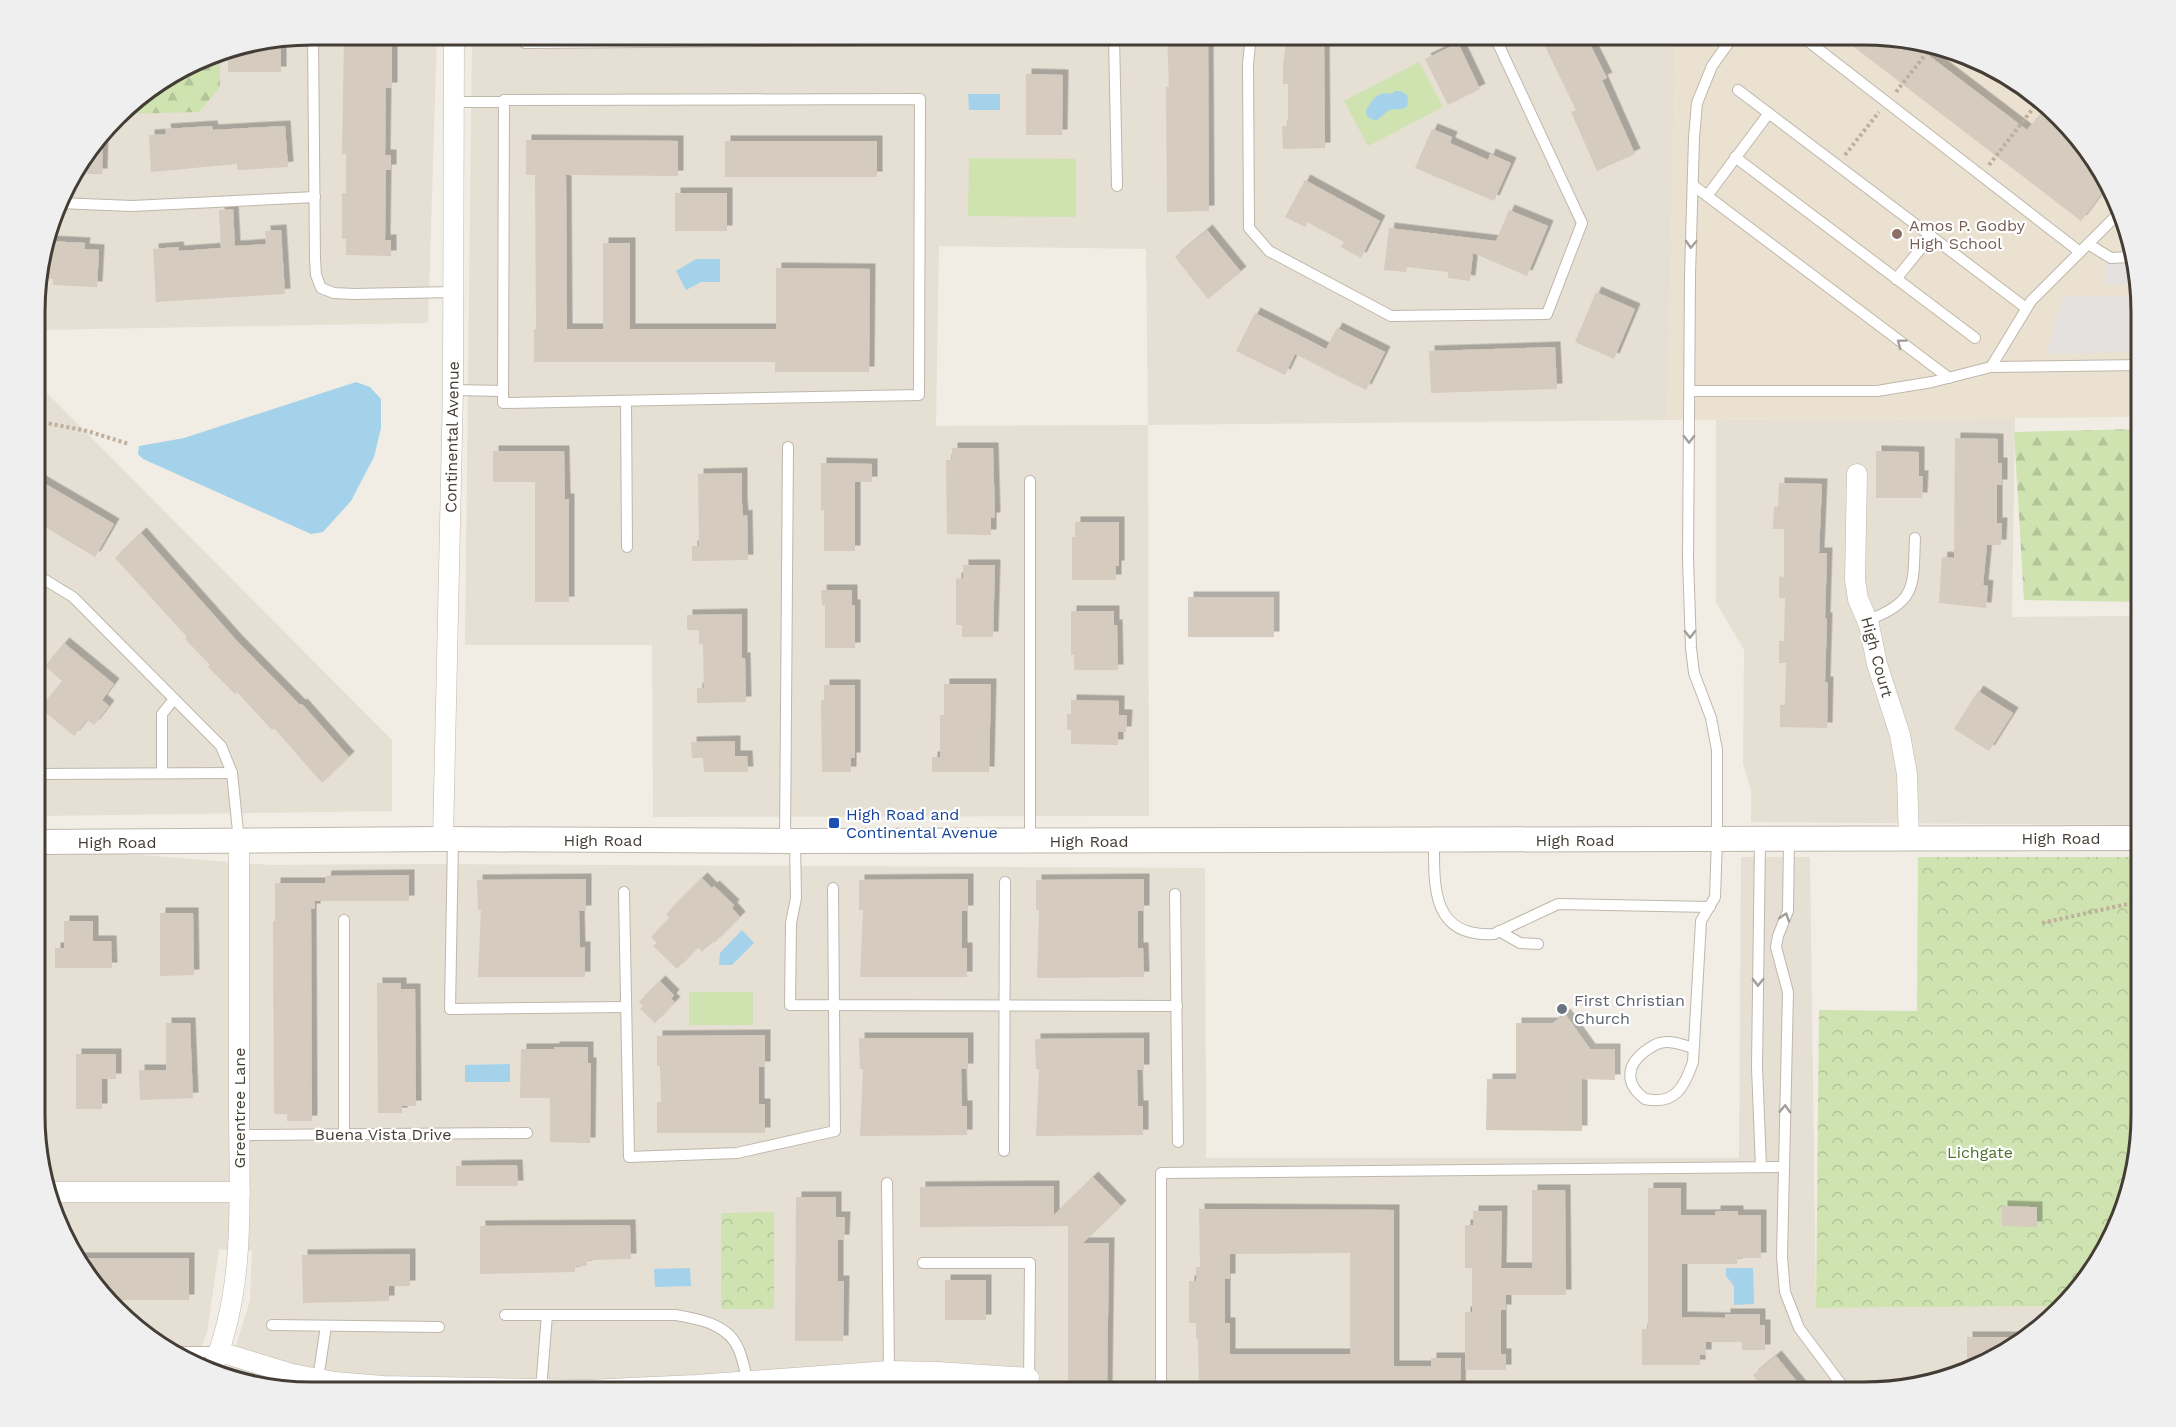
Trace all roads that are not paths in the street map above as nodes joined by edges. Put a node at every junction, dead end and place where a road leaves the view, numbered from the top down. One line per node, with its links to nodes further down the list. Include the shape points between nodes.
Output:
1 (313, 45): 16 (lane)
2 (454, 45): 9 (street, Continental Avenue)
3 (1114, 45): 13 (lane)
4 (1250, 45): 5 (lane, via 1249,228 1269,251 1391,316 1547,314 1582,223)
5 (1499, 45)
6 (1726, 45): 14 (lane, via 1712,66 1697,102)
7 (1815, 45): 20 (lane)
8 (1738, 90): 11 (lane)
9 (454, 102): 10 (lane); 23 (street, Continental Avenue)
10 (504, 102): 30 (lane); 32 (lane, via 920,99 919,395)
11 (1769, 113): 12 (lane); 19 (lane)
12 (1736, 157): 15 (lane); 22 (lane)
13 (1117, 186)
14 (1694, 186): 15 (lane); 31 (lane, one-way to 31)
15 (1707, 195): 28 (lane, one-way to 15)
16 (315, 198): 17 (lane, via 132,206); 23 (lane, via 316,275 321,288 354,294)
17 (68, 203)
18 (2114, 218): 20 (lane)
19 (1931, 236): 22 (lane); 24 (lane)
20 (2084, 248): 21 (lane, via 2111,258); 24 (lane)
21 (2125, 257)
22 (1896, 279): 25 (lane)
23 (453, 292): 29 (street, Continental Avenue)
24 (2026, 308): 27 (lane)
25 (1974, 338)
26 (2131, 365): 27 (lane)
27 (1991, 367): 28 (lane)
28 (1948, 378): 31 (lane, via 1877,391)
29 (453, 390): 30 (lane); 45 (street, Continental Avenue)
30 (503, 391): 32 (lane, via 503,403)
31 (1690, 391): 46 (lane, one-way to 46, via 1690,648 1717,750)
32 (626, 401): 37 (lane)
33 (788, 447): 54 (lane)
34 (1857, 474): 39 (street, High Court, via 1855,580)
35 (1030, 481): 52 (lane)
36 (1915, 538): 39 (lane, via 1910,593)
37 (627, 547)
38 (45, 580): 40 (lane, via 74,597)
39 (1868, 621): 49 (street, High Court, via 1900,735 1907,774)
40 (174, 699): 41 (lane, via 162,714); 42 (lane, via 220,746)
41 (162, 773): 42 (lane); 43 (lane)
42 (232, 773): 51 (lane)
43 (45, 774)
44 (2131, 838): 49 (street, High Road)
45 (448, 839): 51 (street, High Road); 54 (street, High Road); 66 (lane, via 450,1009)
46 (1717, 839): 47 (street, High Road); 50 (street, High Road); 59 (lane, via 1715,897)
47 (1761, 839): 48 (street, High Road); 73 (lane, one-way to 73, via 1757,1067)
48 (1789, 839): 49 (street, High Road); 74 (lane, one-way to 48, via 1788,992 1776,947 1788,911)
49 (1909, 839)
50 (1434, 840): 52 (street, High Road); 61 (lane, via 1434,879 1440,909 1450,923 1465,930 1482,934)
51 (239, 841): 53 (street, High Road); 70 (street, Greentree Lane)
52 (1030, 841): 54 (street, High Road)
53 (45, 842)
54 (790, 842): 63 (lane, via 796,898 791,923 790,1005)
55 (1005, 882): 64 (lane)
56 (833, 888): 63 (lane)
57 (624, 892): 66 (lane)
58 (1175, 894): 65 (lane)
59 (1710, 907): 61 (lane, via 1558,904); 67 (lane, via 1701,921)
60 (344, 920): 69 (lane)
61 (1499, 931): 62 (lane, via 1520,943)
62 (1538, 944)
63 (834, 1005): 64 (lane); 66 (lane, via 835,1131 737,1153 629,1157)
64 (1005, 1006): 65 (lane); 72 (lane)
65 (1177, 1006): 71 (lane)
66 (626, 1007)
67 (1694, 1048): 67 (lane, via 1673,1042 1646,1050 1632,1064 1631,1085 1645,1099 1671,1097 1687,1078)
68 (527, 1133): 69 (lane, Buena Vista Drive)
69 (344, 1134): 70 (lane, Buena Vista Drive)
70 (239, 1135): 77 (street, Greentree Lane)
71 (1178, 1142)
72 (1004, 1151)
73 (1761, 1167): 74 (lane); 95 (lane, via 1161,1173)
74 (1783, 1167): 96 (lane, via 1785,1292 1799,1328)
75 (887, 1183): 87 (lane)
76 (56, 1192): 77 (street)
77 (240, 1192): 85 (street, Greentree Lane, via 238,1264)
78 (924, 1263): 94 (lane, via 1030,1263)
79 (506, 1315): 80 (lane)
80 (547, 1315): 90 (lane); 91 (lane, via 676,1315 701,1320 729,1334 739,1348)
81 (272, 1325): 82 (lane)
82 (326, 1326): 83 (lane); 88 (lane)
83 (440, 1327)
84 (190, 1352): 85 (lane)
85 (220, 1352): 86 (street, Greentree Lane); 88 (street)
86 (215, 1364)
87 (887, 1372): 91 (street); 92 (lane); 93 (street, via 938,1371)
88 (318, 1379): 89 (street)
89 (346, 1382)
90 (542, 1382)
91 (748, 1382)
92 (886, 1382)
93 (1010, 1382)
94 (1029, 1382)
95 (1161, 1382)
96 (1840, 1382)

